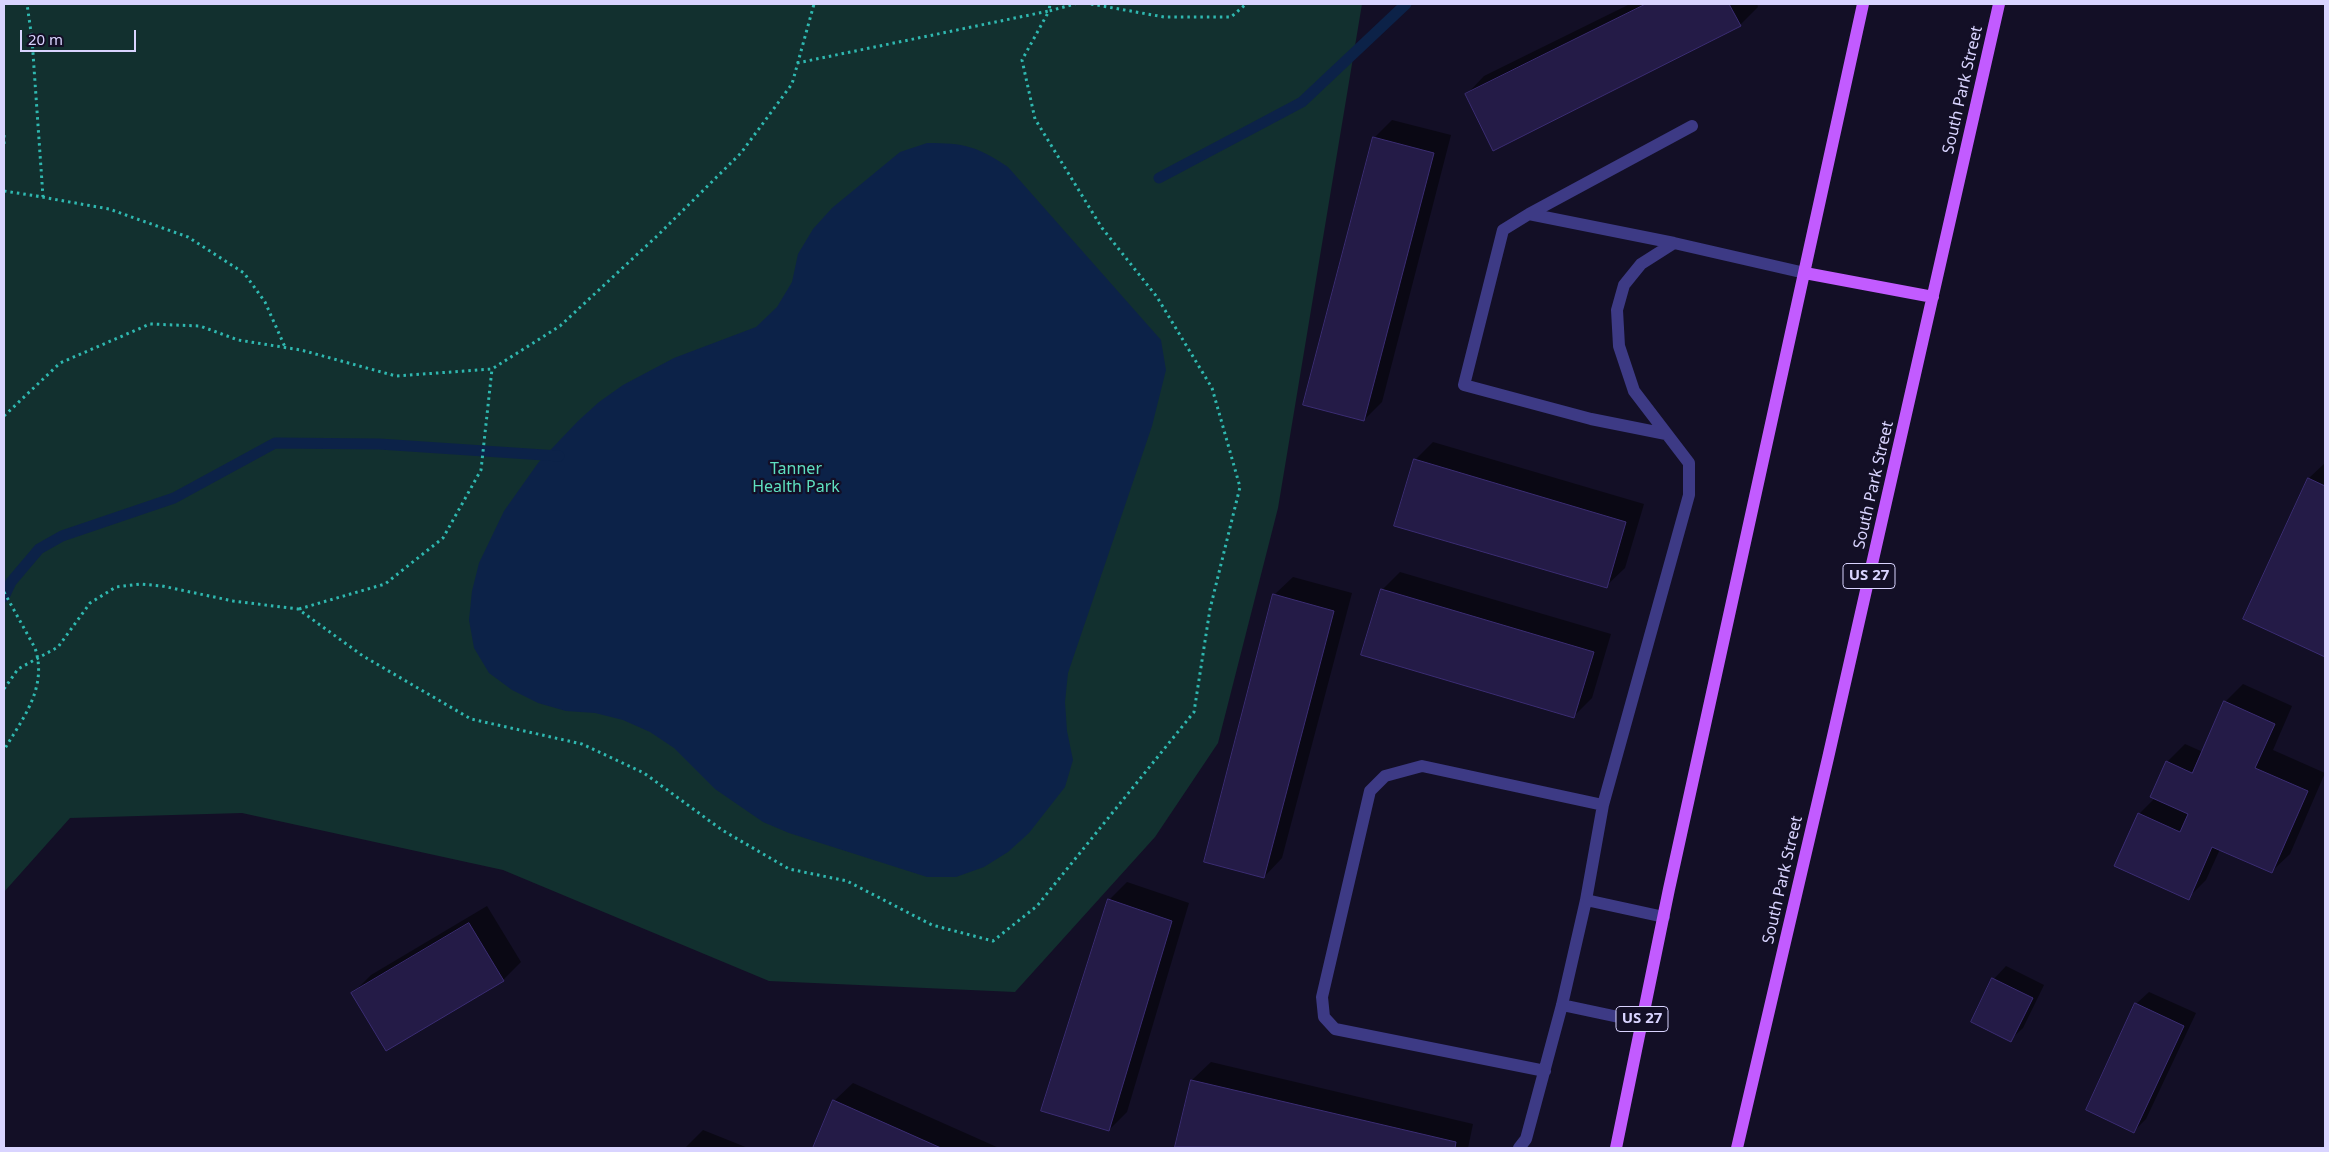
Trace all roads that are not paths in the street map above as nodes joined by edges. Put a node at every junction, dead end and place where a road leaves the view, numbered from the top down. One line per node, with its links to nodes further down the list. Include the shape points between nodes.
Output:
1 (1864, 4): 6 (main road, US 27)
2 (1999, 4): 7 (main road, South Park Street / US 27)
3 (1692, 126): 4 (lane)
4 (1529, 214): 5 (lane); 8 (lane, via 1503,230 1464,385 1591,419)
5 (1674, 243): 6 (lane); 8 (lane, via 1641,264 1624,285 1617,310 1619,346 1634,391)
6 (1805, 273): 7 (main road); 11 (main road, US 27)
7 (1933, 297): 17 (main road, South Park Street / US 27)
8 (1666, 434): 9 (lane, via 1689,463 1689,495)
9 (1603, 805): 10 (lane); 14 (lane, via 1422,766 1385,776 1370,791 1322,997 1324,1017 1335,1029)
10 (1586, 900): 11 (lane); 12 (lane)
11 (1664, 917): 13 (main road, US 27)
12 (1562, 1006): 13 (lane); 14 (lane)
13 (1642, 1022): 16 (main road, US 27)
14 (1545, 1071): 15 (lane, via 1526,1139)
15 (1519, 1148)
16 (1616, 1148)
17 (1737, 1148)

